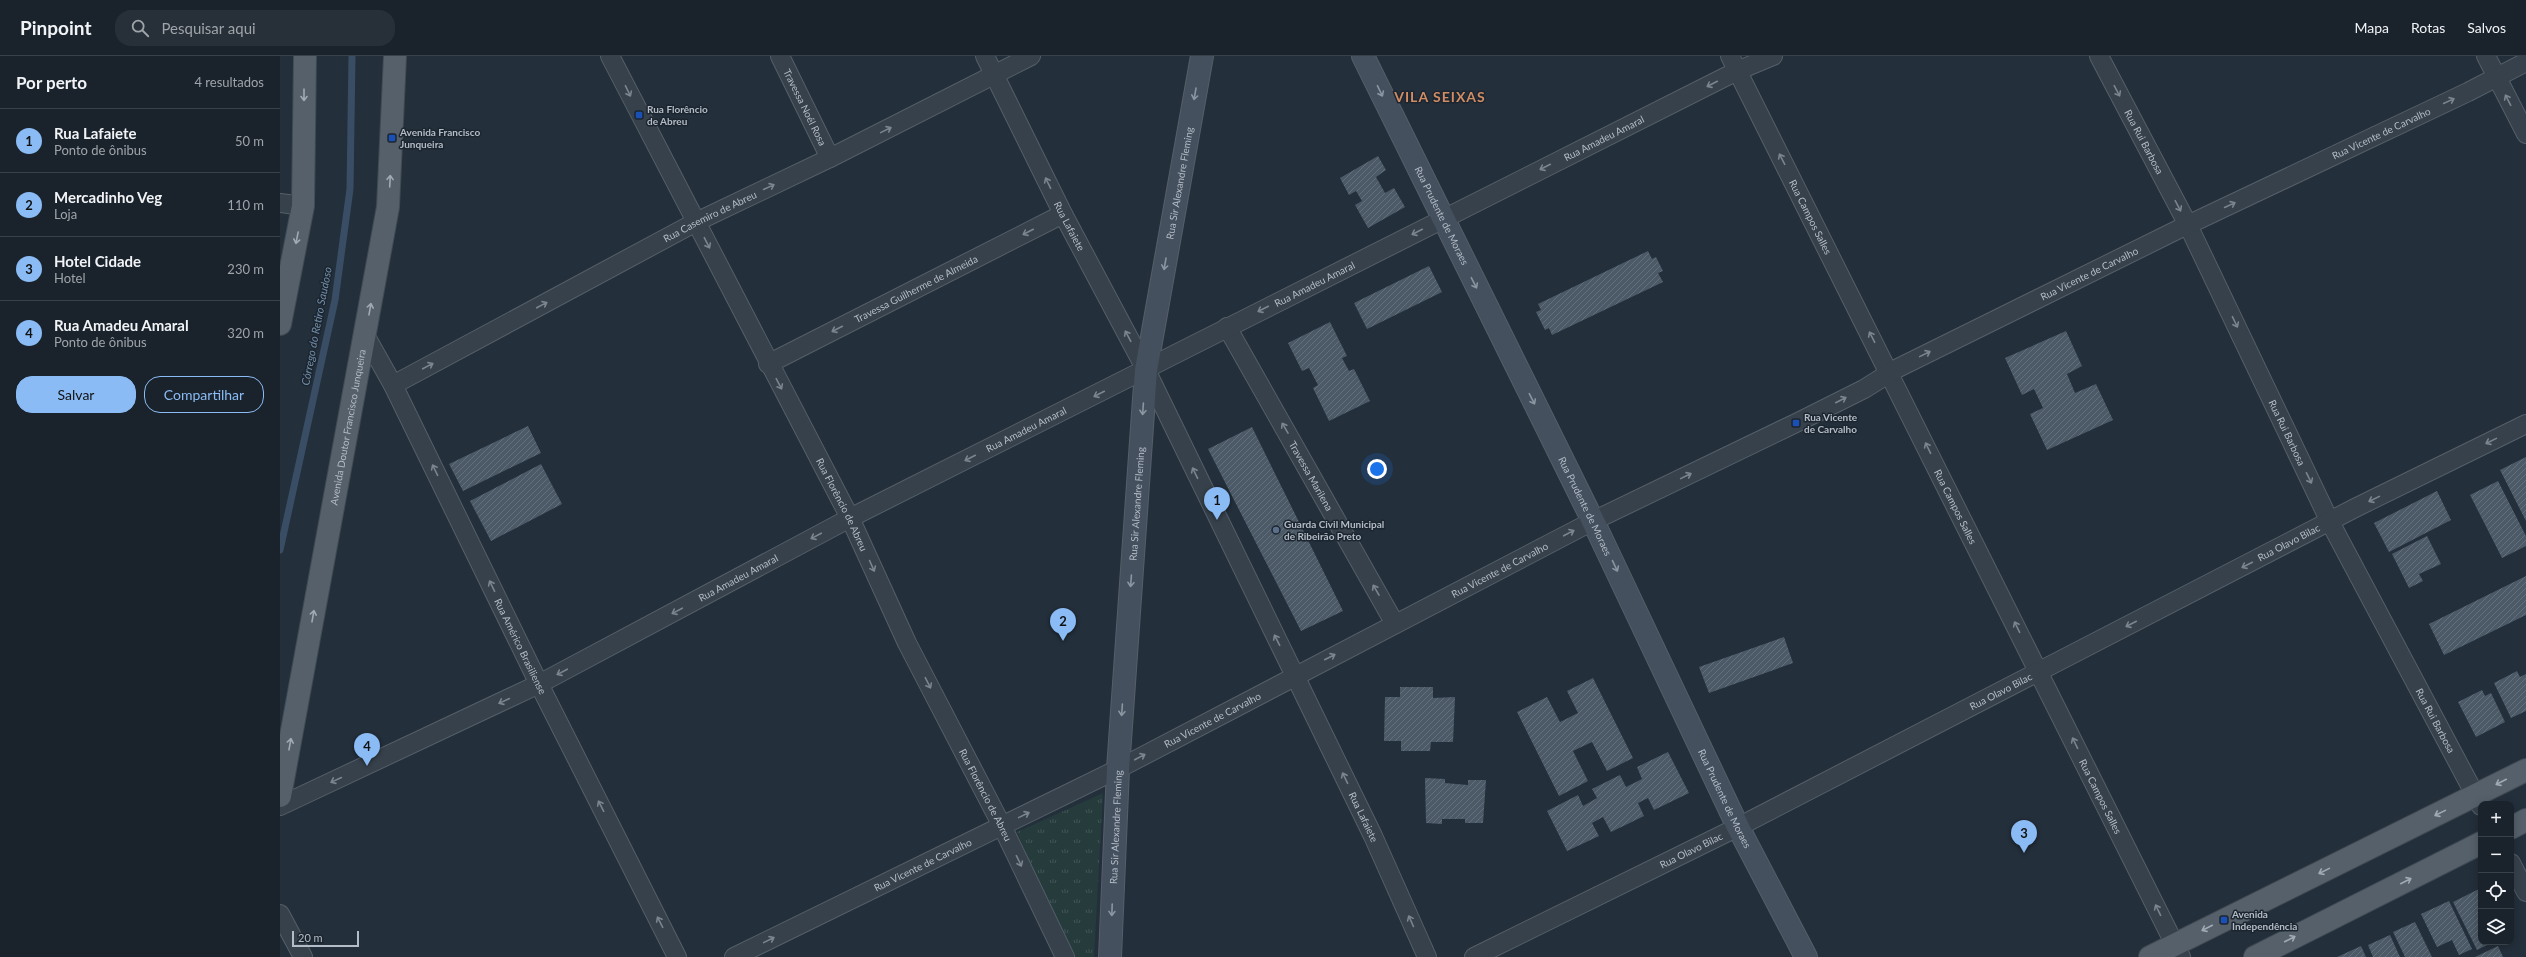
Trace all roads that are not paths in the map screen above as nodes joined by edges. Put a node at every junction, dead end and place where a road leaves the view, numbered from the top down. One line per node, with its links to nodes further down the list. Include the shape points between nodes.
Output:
1 (305, 56): 19 (main road, one-way to 19)
2 (395, 56): 26 (main road, Avenida Doutor Francisco Junqueira, one-way to 2, via 388,207)
3 (610, 56): 22 (street, Rua Florêncio de Abreu, one-way to 22)
4 (780, 56): 17 (street, Travessa Noél Rosa)
5 (985, 56): 14 (street, Rua Lafaiete)
6 (1031, 56): 14 (street, Rua Casemiro de Abreu)
7 (1202, 56): 28 (main road, Rua Sir Alexandre Fleming, one-way to 28)
8 (1362, 56): 21 (main road, Rua Prudente de Moraes, one-way to 21)
9 (1773, 56): 13 (street, Rua Amadeu Amaral)
10 (2099, 56): 23 (street, Rua Rui Barbosa, one-way to 23)
11 (2486, 56): 15 (street)
12 (2526, 62): 15 (street, Rua Vicente de Carvalho)
13 (1734, 64): 21 (street, Rua Amadeu Amaral, one-way to 21); 29 (street, Rua Campos Salles, one-way to 13)
14 (995, 76): 17 (street, Rua Casemiro de Abreu, one-way to 14); 20 (street, Rua Lafaiete, one-way to 14)
15 (2496, 77): 16 (street, one-way to 15); 23 (street, Rua Vicente de Carvalho, one-way to 15)
16 (2526, 134)
17 (830, 158): 22 (street, Rua Casemiro de Abreu, one-way to 17)
18 (280, 203): 19 (street)
19 (303, 206): 24 (main road, one-way to 24)
20 (1063, 214): 27 (street, Travessa Guilherme de Almeida, one-way to 27); 28 (street, Rua Lafaiete, one-way to 20)
21 (1442, 219): 25 (street, Rua Amadeu Amaral, one-way to 25); 33 (main road, Rua Prudente de Moraes, one-way to 33)
22 (696, 222): 27 (street, Rua Florêncio de Abreu, one-way to 27); 30 (street, Rua Casemiro de Abreu, one-way to 22)
23 (2188, 225): 29 (street, Rua Vicente de Carvalho, one-way to 23); 34 (street, Rua Rui Barbosa, one-way to 34)
24 (280, 324)
25 (1227, 327): 28 (street, Rua Amadeu Amaral); 35 (street, Travessa Marilena, one-way to 25)
26 (365, 335): 30 (street, Rua Américo Brasiliense); 41 (main road, Avenida Doutor Francisco Junqueira, one-way to 26)
27 (768, 364): 32 (street, Rua Florêncio de Abreu, one-way to 32)
28 (1146, 370): 32 (street, Rua Amadeu Amaral, one-way to 32); 37 (street, Rua Lafaiete, one-way to 28); 39 (main road, Rua Sir Alexandre Fleming, one-way to 39)
29 (1890, 372): 33 (street, Rua Vicente de Carvalho, one-way to 29, via 1864,389); 36 (street, Rua Campos Salles, one-way to 29)
30 (393, 385): 38 (street, Rua Américo Brasiliense, one-way to 30)
31 (2526, 424): 34 (street, Rua Olavo Bilac, one-way to 34)
32 (850, 518): 38 (street, Rua Amadeu Amaral, one-way to 38); 45 (street, Rua Florêncio de Abreu, one-way to 45, via 907,643)
33 (1593, 521): 35 (street, Rua Vicente de Carvalho, one-way to 33); 46 (main road, Rua Prudente de Moraes, one-way to 46)
34 (2330, 522): 36 (street, Rua Olavo Bilac, one-way to 36); 42 (street, Rua Rui Barbosa)
35 (1395, 624): 37 (street, Rua Vicente de Carvalho, one-way to 35)
36 (2039, 671): 46 (street, Rua Olavo Bilac); 52 (street, Rua Campos Salles, one-way to 36)
37 (1295, 675): 39 (street, Rua Vicente de Carvalho, one-way to 37); 58 (street, Rua Lafaiete, one-way to 37, via 1373,836)
38 (539, 684): 43 (street, Rua Amadeu Amaral, one-way to 43); 54 (street, Rua Américo Brasiliense, one-way to 38)
39 (1118, 769): 45 (street, Rua Vicente de Carvalho, one-way to 39); 57 (main road, Rua Sir Alexandre Fleming, one-way to 57)
40 (2526, 770): 42 (main road, one-way to 42)
41 (280, 796)
42 (2478, 801): 52 (main road, one-way to 52)
43 (280, 806)
44 (2526, 820): 47 (main road)
45 (1002, 826): 55 (street, Rua Vicente de Carvalho, one-way to 45); 56 (street, Rua Florêncio de Abreu, one-way to 56)
46 (1738, 826): 59 (street, Rua Olavo Bilac); 60 (main road, Rua Prudente de Moraes)
47 (2514, 826)
48 (2478, 845): 62 (main road, one-way to 48)
49 (2514, 869): 50 (street)
50 (2526, 892)
51 (280, 914): 53 (street)
52 (2178, 951): 61 (main road)
53 (303, 957)
54 (677, 957)
55 (734, 957)
56 (1065, 957)
57 (1110, 957)
58 (1427, 957)
59 (1474, 957)
60 (1806, 957)
61 (2150, 957)
62 (2255, 957)

